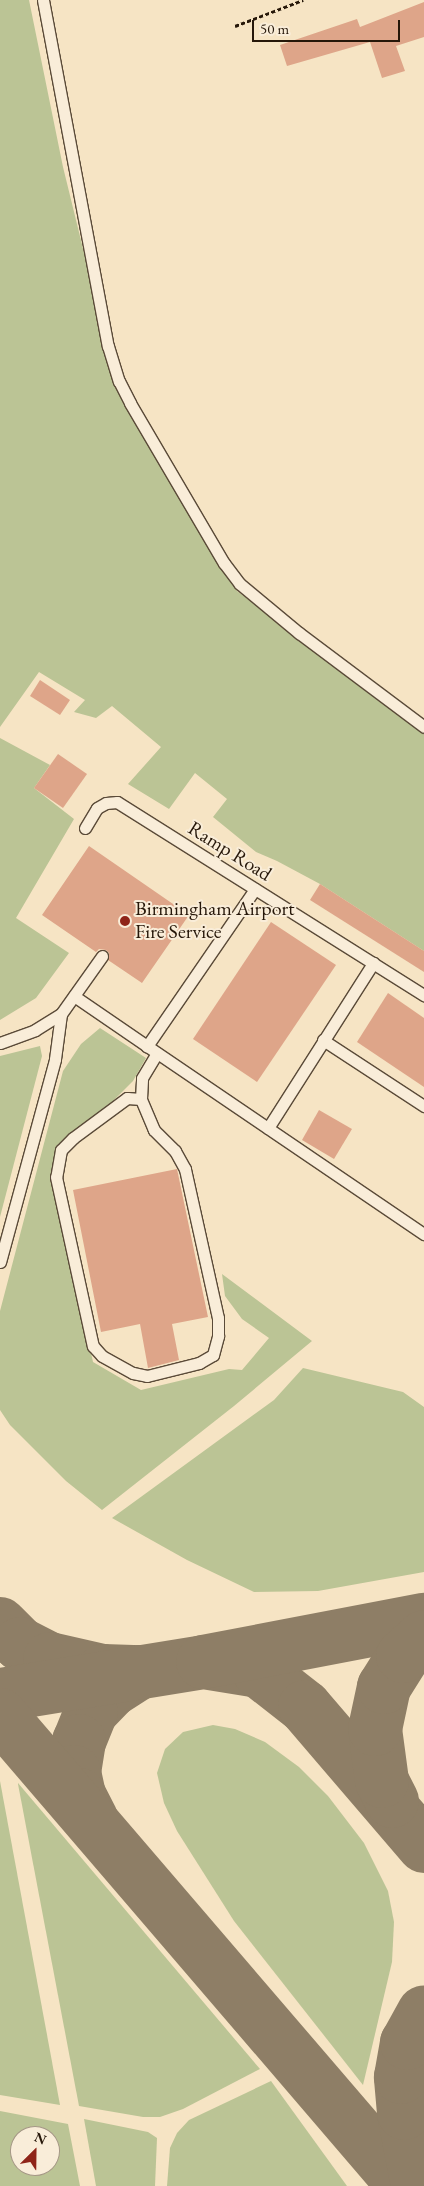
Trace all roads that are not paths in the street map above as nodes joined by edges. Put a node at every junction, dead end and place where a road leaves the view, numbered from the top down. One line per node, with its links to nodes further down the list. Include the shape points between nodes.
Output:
1 (43, 0): 2 (lane, via 108,346 130,403 224,563 240,584)
2 (424, 727)
3 (85, 828): 4 (lane, Ramp Road, via 97,808 117,802)
4 (256, 889): 6 (lane, Ramp Road); 12 (lane)
5 (102, 956): 8 (lane)
6 (373, 963): 7 (lane, Ramp Road); 10 (lane)
7 (424, 995)
8 (74, 996): 9 (lane); 12 (lane)
9 (60, 1014): 11 (lane, via 35,1030); 18 (lane, via 55,1059)
10 (324, 1040): 15 (lane); 16 (lane)
11 (0, 1043)
12 (147, 1046): 13 (lane)
13 (157, 1053): 14 (lane, via 142,1078); 16 (lane)
14 (141, 1099): 14 (lane, via 154,1130 175,1151 186,1169 218,1318 213,1355 199,1363 148,1376 118,1365 102,1356 93,1346 56,1177 61,1150 73,1138 127,1098)
15 (424, 1106)
16 (268, 1128): 17 (lane)
17 (424, 1234)
18 (0, 1262)

